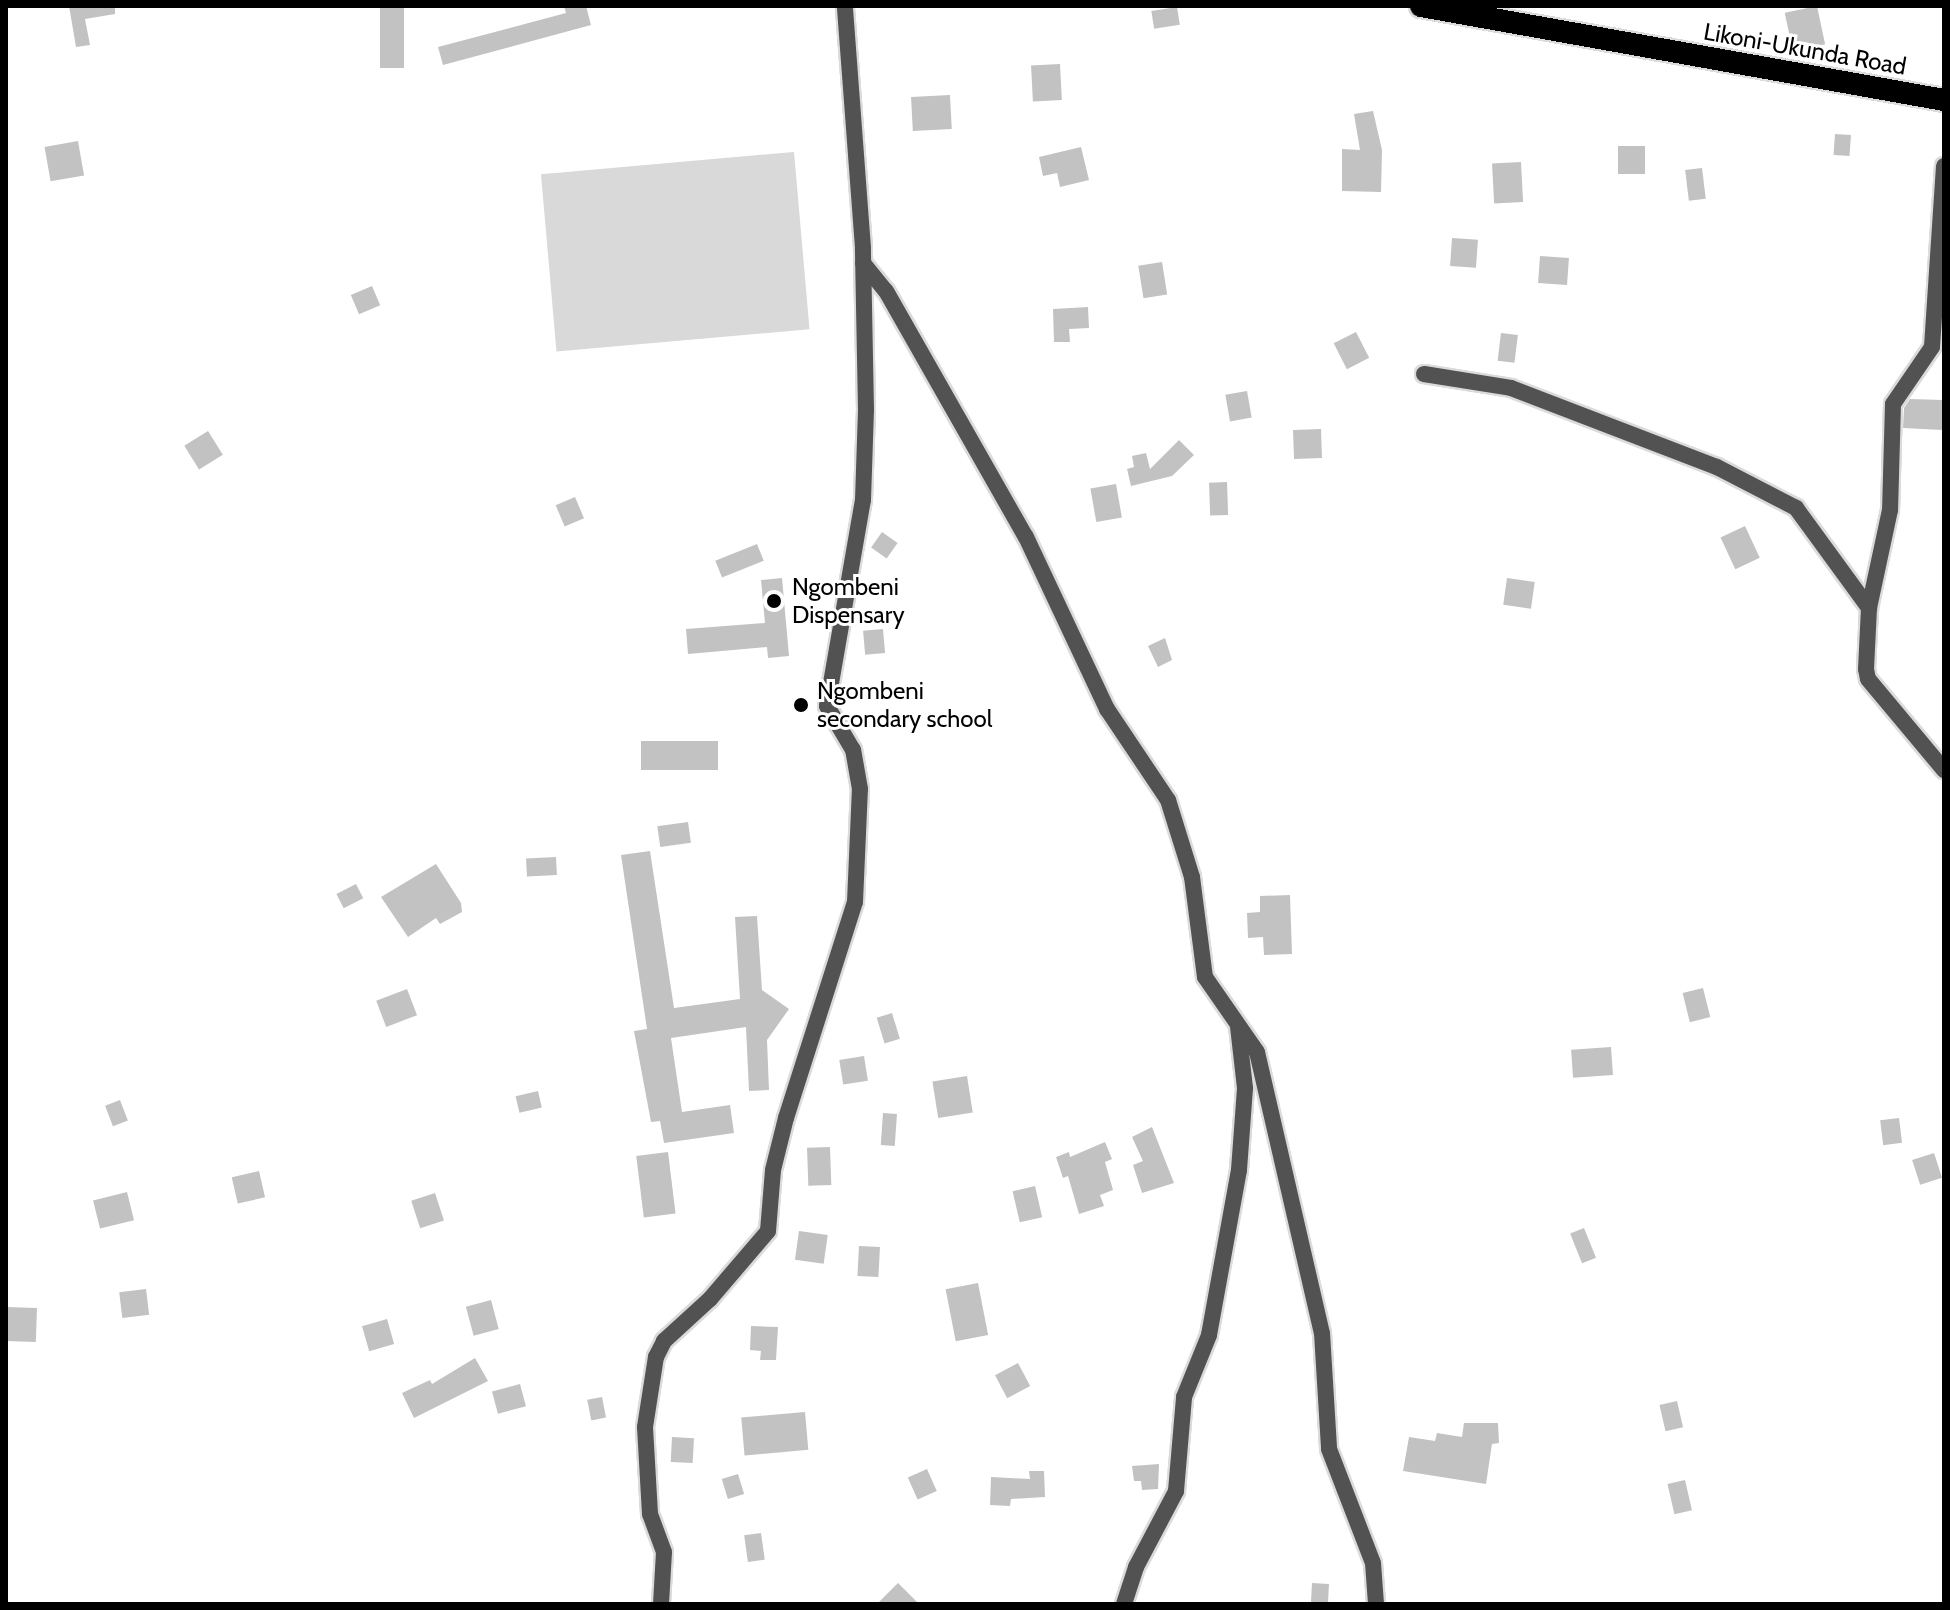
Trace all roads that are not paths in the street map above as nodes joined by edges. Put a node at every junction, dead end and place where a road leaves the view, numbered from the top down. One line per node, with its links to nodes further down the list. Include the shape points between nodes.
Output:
1 (845, 6): 5 (street)
2 (1421, 6): 3 (highway, Likoni-Ukunda Road)
3 (1944, 100)
4 (1944, 166): 7 (street, via 1932,347 1893,404 1890,510)
5 (863, 263): 9 (street, via 886,291 1026,537 1107,709 1168,800 1192,877 1205,977); 10 (street, via 863,500 827,706 853,750 860,789 855,902 786,1118 773,1170 768,1231 710,1299 664,1341 656,1357 645,1427 650,1514 664,1552)
6 (1424, 374): 7 (street, via 1511,388 1717,467 1796,508)
7 (1869, 608): 8 (street, via 1868,679)
8 (1944, 770)
9 (1238, 1025): 11 (street, via 1245,1088 1239,1170 1209,1335 1184,1397 1176,1491 1136,1567); 12 (street, via 1257,1052 1322,1333 1329,1449 1373,1563)
10 (661, 1604)
11 (1124, 1604)
12 (1376, 1604)

